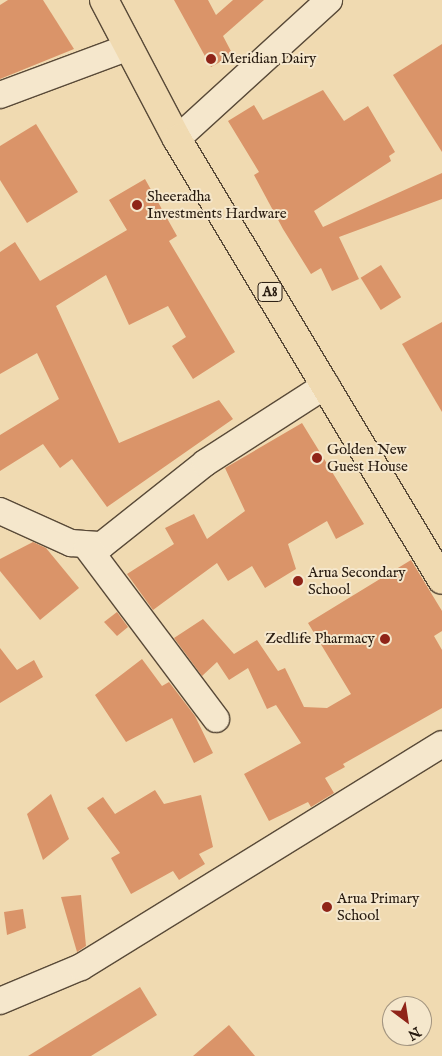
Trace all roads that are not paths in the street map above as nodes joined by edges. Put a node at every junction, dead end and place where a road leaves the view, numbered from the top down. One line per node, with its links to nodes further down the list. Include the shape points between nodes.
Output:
1 (104, 0): 3 (main road, A8)
2 (329, 0): 5 (street)
3 (129, 48): 4 (street); 5 (main road, A8)
4 (0, 95)
5 (177, 139): 6 (main road, A8)
6 (326, 385): 8 (street, via 205,463 102,545); 9 (main road, A8)
7 (0, 511): 8 (street)
8 (86, 547): 10 (street)
9 (442, 580)
10 (216, 719)
11 (442, 744): 12 (street, via 81,967)
12 (0, 1001)

